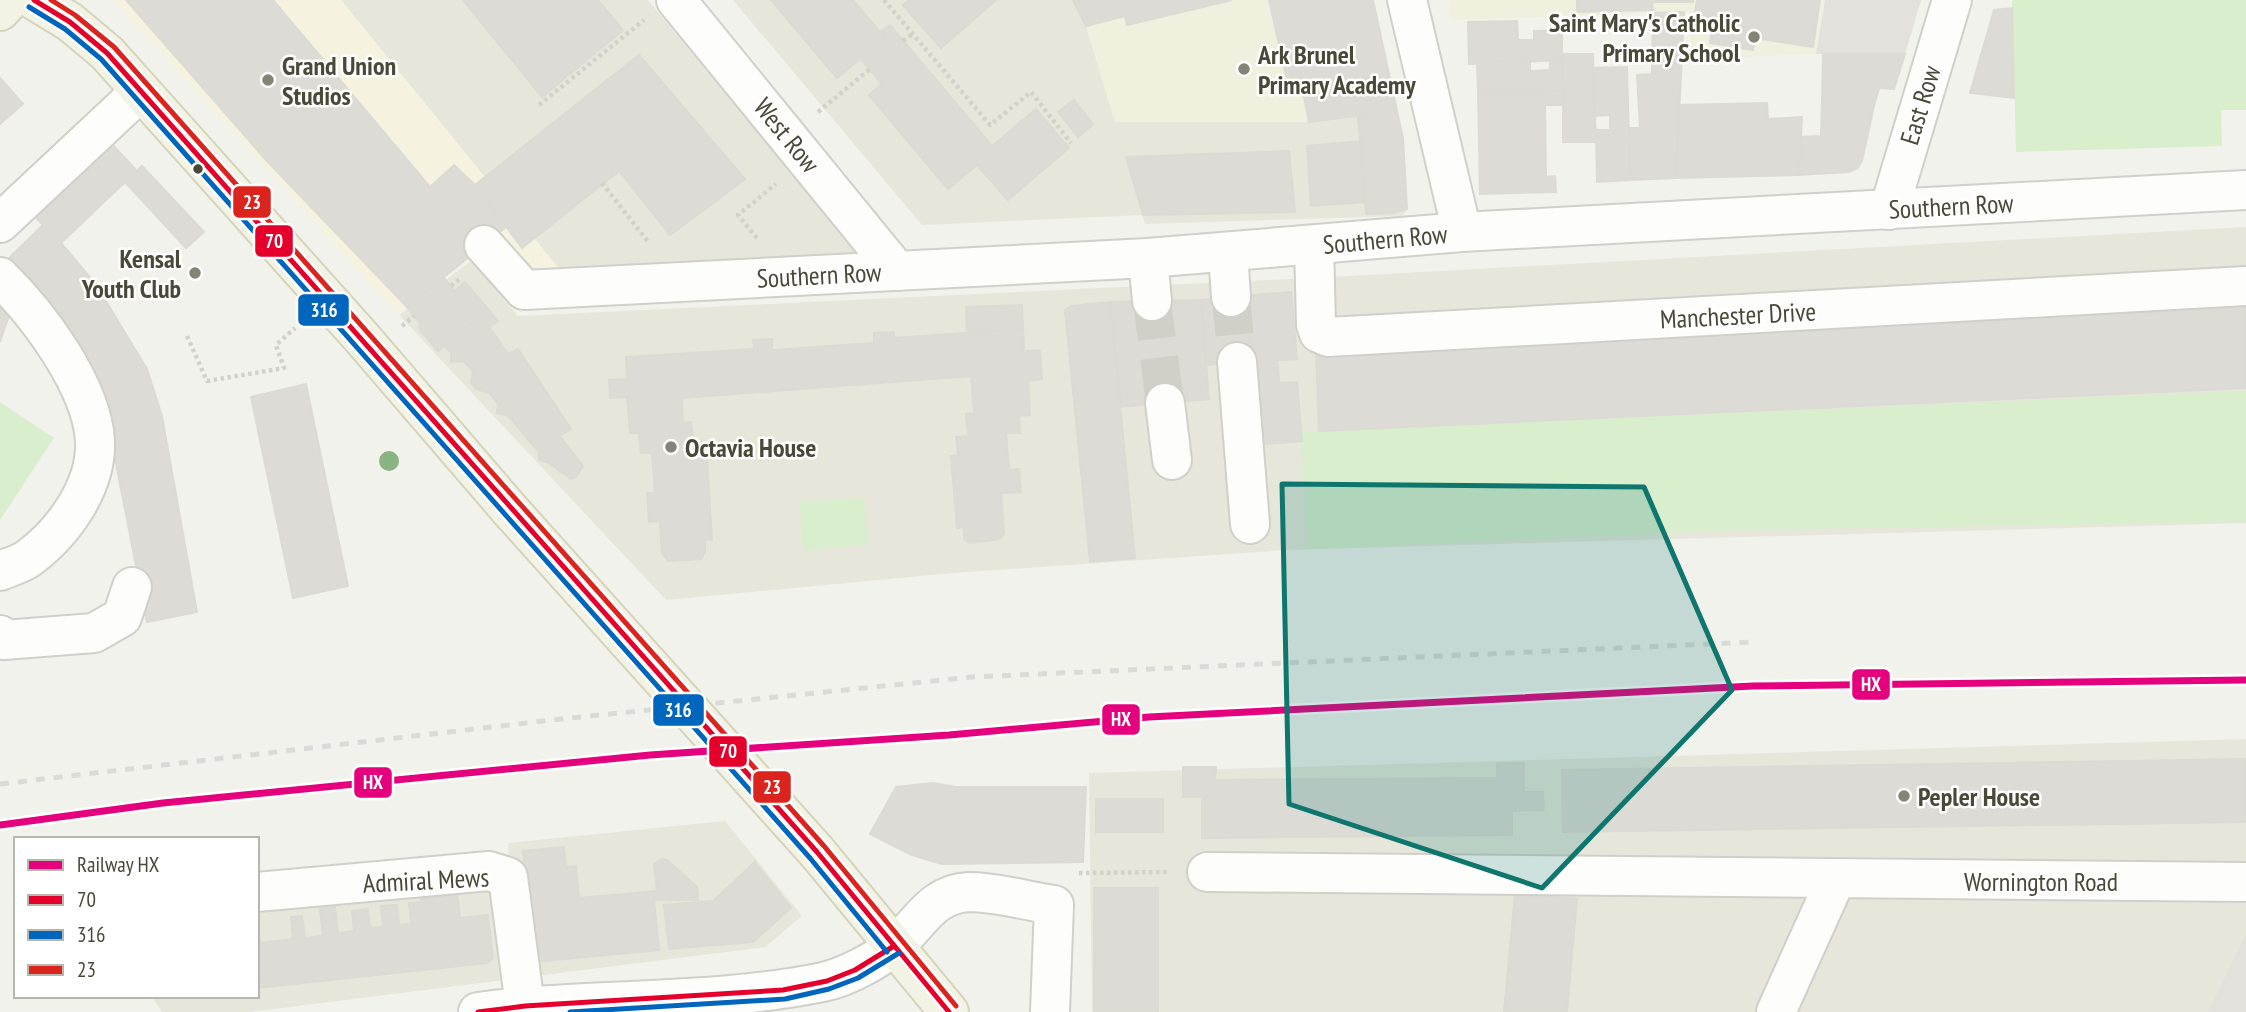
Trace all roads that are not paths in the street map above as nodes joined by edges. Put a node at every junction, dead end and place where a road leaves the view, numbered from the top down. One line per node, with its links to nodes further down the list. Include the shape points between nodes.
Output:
1 (10, 0): 6 (main road)
2 (34, 0): 7 (main road, via 107,53)
3 (1407, 0): 11 (street)
4 (1952, 0): 9 (street, East Row)
5 (662, 9): 16 (street, West Row, via 797,148)
6 (0, 11)
7 (141, 91): 10 (street); 32 (main road, bridge, via 817,852)
8 (2246, 190): 9 (street, Southern Row)
9 (1889, 210): 11 (street, Southern Row)
10 (0, 223)
11 (1462, 232): 13 (street, Southern Row)
12 (484, 245): 16 (street, Southern Row, via 524,290)
13 (1314, 245): 14 (street, Southern Row); 18 (street, Manchester Drive, via 1316,325 1319,333 1328,337)
14 (1228, 252): 15 (street, Southern Row); 19 (street)
15 (1148, 258): 16 (street, Southern Row); 20 (street)
16 (897, 271)
17 (0, 277): 25 (street, via 22,298 79,381 95,440 88,486 62,527 28,558)
18 (2246, 286)
19 (1231, 297)
20 (1152, 301)
21 (1237, 362): 24 (street)
22 (1165, 403): 23 (street)
23 (1172, 460)
24 (1250, 524)
25 (0, 571)
26 (132, 587): 27 (street, via 122,617 94,633 4,640)
27 (0, 635)
28 (1208, 872): 29 (street, Wornington Road)
29 (1836, 879): 30 (street, Wornington Road); 37 (street)
30 (2246, 882)
31 (259, 892): 33 (street, Admiral Mews, via 489,871 508,877)
32 (894, 946): 33 (street, via 828,981 783,990); 35 (main road); 36 (street, via 927,908 969,892 1054,905)
33 (525, 1006): 34 (street)
34 (478, 1012)
35 (949, 1012)
36 (1050, 1012)
37 (1776, 1012)

